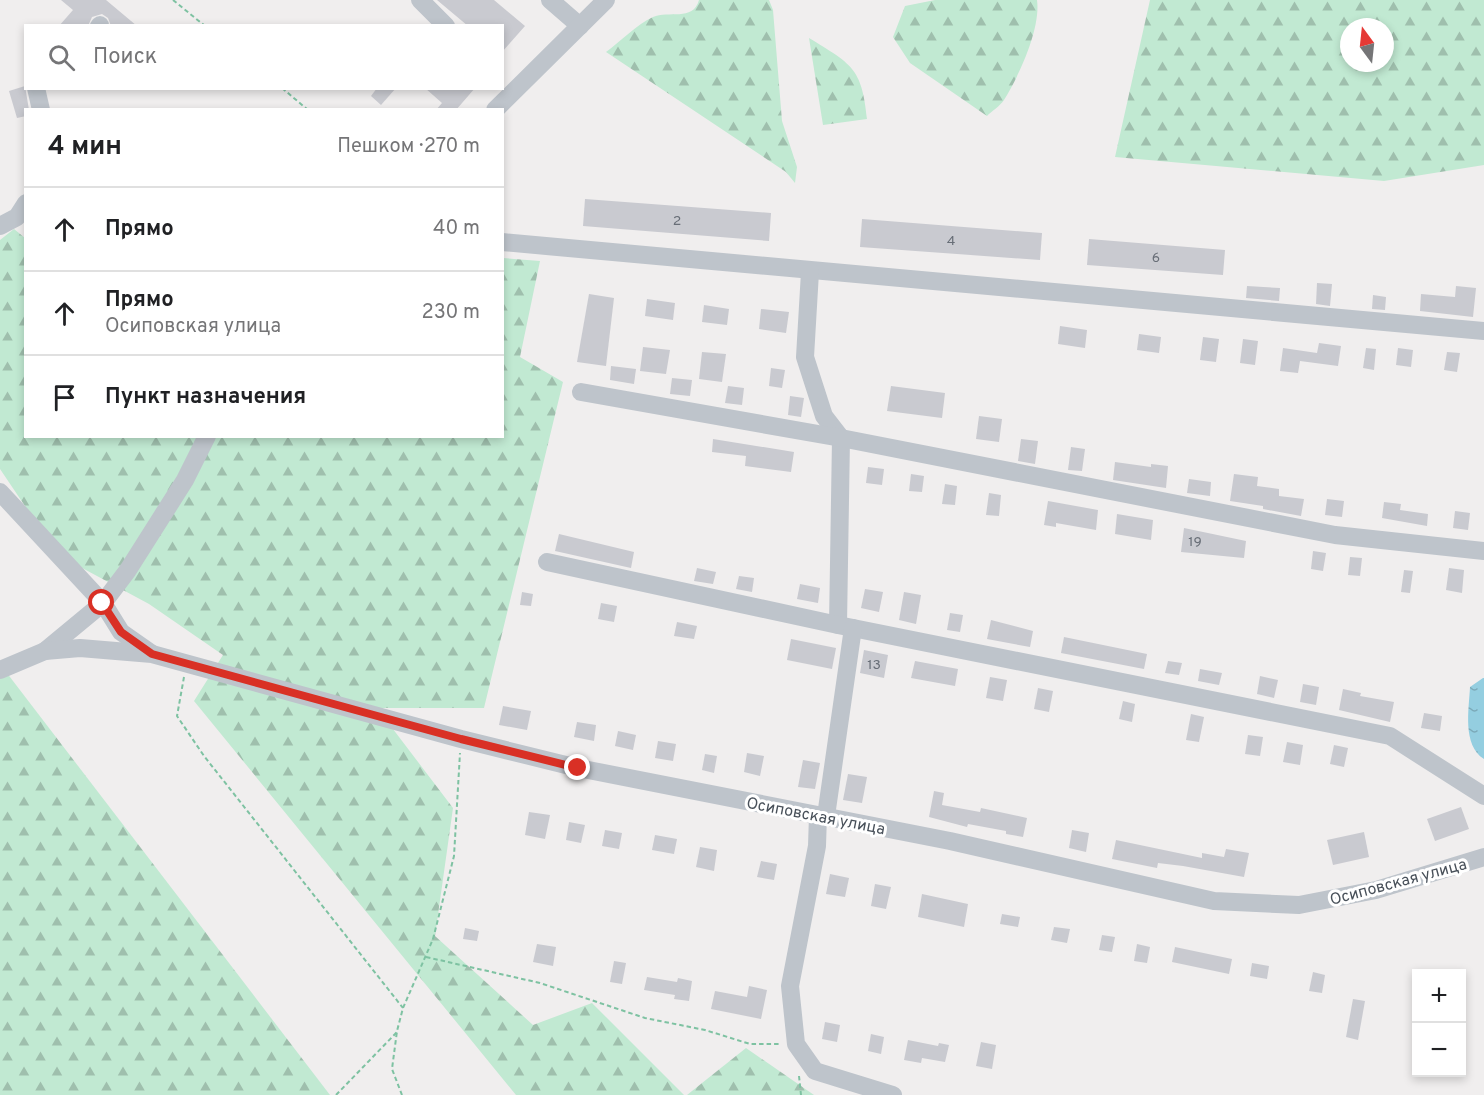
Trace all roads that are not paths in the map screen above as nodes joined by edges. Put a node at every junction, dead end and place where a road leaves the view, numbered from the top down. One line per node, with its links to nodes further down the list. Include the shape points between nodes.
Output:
1 (420, 0): 4 (street)
2 (550, 0): 5 (street)
3 (606, 0): 5 (street)
4 (444, 24)
5 (579, 26): 6 (street)
6 (508, 85): 9 (street)
7 (36, 90): 8 (street)
8 (41, 108)
9 (496, 108)
10 (22, 214): 11 (street)
11 (0, 226)
12 (504, 242): 13 (street)
13 (810, 272): 14 (street); 17 (street, via 805,357 824,416)
14 (1484, 331)
15 (581, 392): 17 (street)
16 (206, 438): 21 (street, via 185,480 128,570)
17 (841, 438): 19 (street, via 1335,535); 22 (street)
18 (0, 492): 21 (street)
19 (1484, 551)
20 (547, 562): 22 (street)
21 (102, 603): 23 (street); 24 (street, via 121,632)
22 (845, 626): 26 (street, via 1390,736); 27 (street)
23 (45, 651): 24 (street, via 80,648); 25 (street)
24 (152, 654): 27 (street, Осиповская улица, via 578,768)
25 (0, 670)
26 (1484, 796)
27 (822, 816): 28 (street, Осиповская улица, via 1214,901 1299,905 1377,890); 29 (street, via 790,986 796,1044 815,1071)
28 (1484, 856)
29 (893, 1095)

